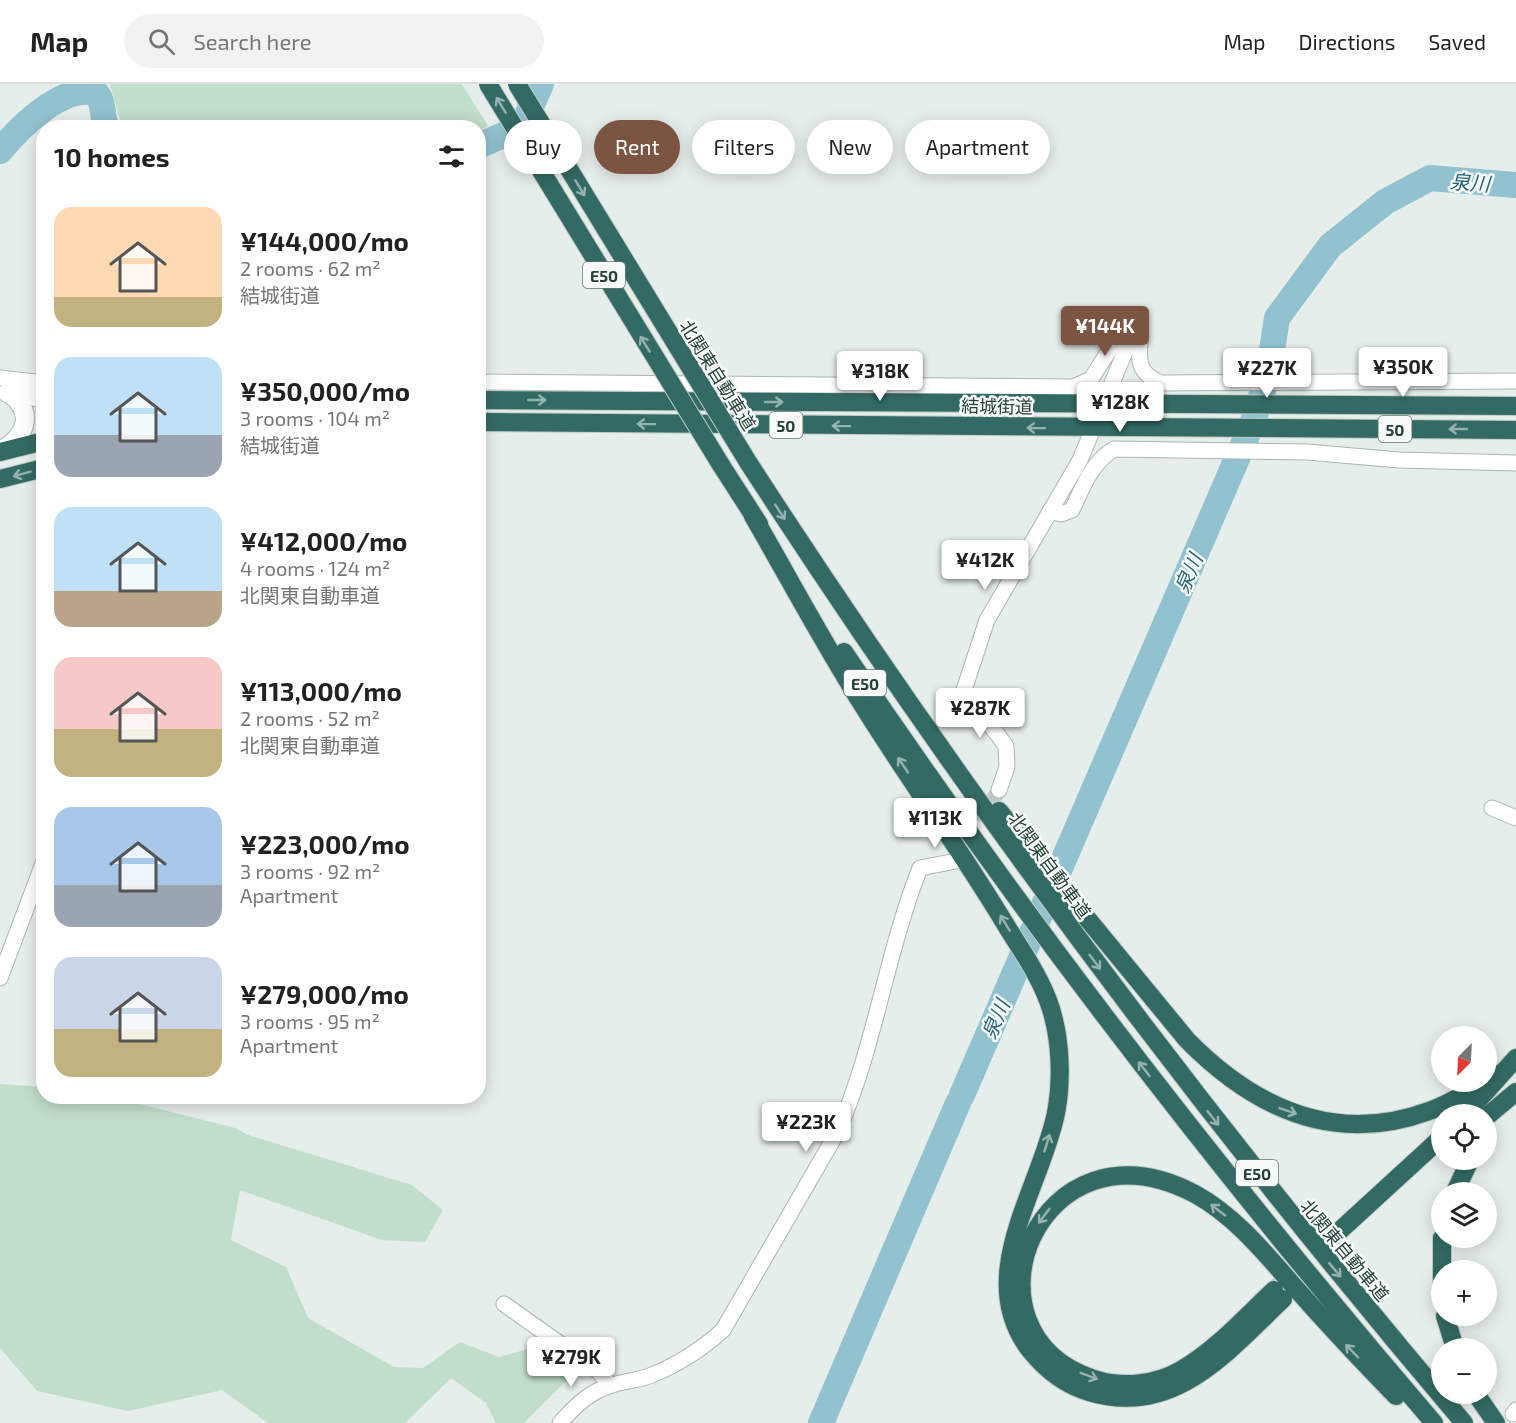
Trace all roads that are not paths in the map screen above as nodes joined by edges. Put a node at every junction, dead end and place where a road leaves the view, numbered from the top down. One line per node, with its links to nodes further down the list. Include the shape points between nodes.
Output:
1 (488, 84): 26 (highway, E50, one-way to 1, bridge)
2 (517, 84): 29 (highway, 北関東自動車道 / E50, one-way to 29, bridge, via 748,462 831,590)
3 (1137, 323): 4 (street)
4 (1131, 338): 7 (street, via 1114,343 1091,379 1073,387); 8 (street, via 1140,345 1138,362 1144,374 1160,383); 13 (street)
5 (1451, 381): 6 (street); 8 (street); 15 (street)
6 (1516, 381)
7 (486, 382)
8 (1348, 382): 14 (street)
9 (36, 384): 10 (street)
10 (3, 388): 11 (street); 21 (street, via 21,405 24,428 15,443)
11 (36, 396)
12 (486, 400): 13 (highway, 結城街道 / 50, one-way to 13)
13 (1104, 404): 14 (highway, 結城街道 / 50); 18 (street)
14 (1349, 404): 15 (highway, 結城街道 / 50)
15 (1451, 405): 16 (highway, 結城街道 / 50)
16 (1516, 406)
17 (486, 422): 18 (highway, 結城街道 / 50, one-way to 17)
18 (1094, 428): 19 (highway, 結城街道 / 50, one-way to 18); 25 (street)
19 (1516, 430)
20 (36, 443): 21 (highway)
21 (0, 451)
22 (1516, 463): 25 (street, via 1264,451 1114,449 1093,468 1072,510 1061,514)
23 (36, 470): 24 (highway, one-way to 24)
24 (0, 479)
25 (1050, 511): 27 (street, via 987,620 964,690 1006,746 1007,767)
26 (753, 516): 31 (highway, one-way to 26, via 865,709); 46 (highway, E50, one-way to 26, via 1224,1171 1049,941 878,702)
27 (999, 790)
28 (1492, 808): 30 (street)
29 (994, 815): 35 (highway, one-way to 35, via 1195,1049 1236,1085 1275,1106 1321,1120 1374,1124 1429,1111); 47 (highway, 北関東自動車道 / E50, one-way to 47, via 1060,915 1283,1206)
30 (1516, 818)
31 (963, 864): 42 (street, via 920,868 845,1115 723,1330 677,1364 650,1376); 45 (highway, one-way to 31, via 1248,1235 1208,1202 1175,1185 1137,1176 1102,1178 1069,1192 1055,1202 1029,1242 1021,1277 1026,1314 1045,1346 1073,1370 1107,1383 1127,1384 1148,1382 1181,1370 1279,1295 1207,1369 1179,1386 1149,1396 1115,1398 1080,1389 1048,1369 1024,1342 1008,1295 1009,1258 1052,1130 1060,1074 1051,1009 1036,974)
32 (36, 882): 33 (street)
33 (0, 978)
34 (1516, 1058): 35 (highway)
35 (1501, 1073): 37 (highway)
36 (1516, 1092): 38 (highway)
37 (1475, 1104)
38 (1497, 1109)
39 (1431, 1148): 40 (highway, via 1337,1241)
40 (1431, 1162)
41 (504, 1304): 42 (street, via 597,1370)
42 (610, 1385): 44 (street, via 578,1404)
43 (1483, 1404): 48 (highway)
44 (560, 1423)
45 (1422, 1423)
46 (1434, 1423)
47 (1464, 1423)
48 (1496, 1423)

